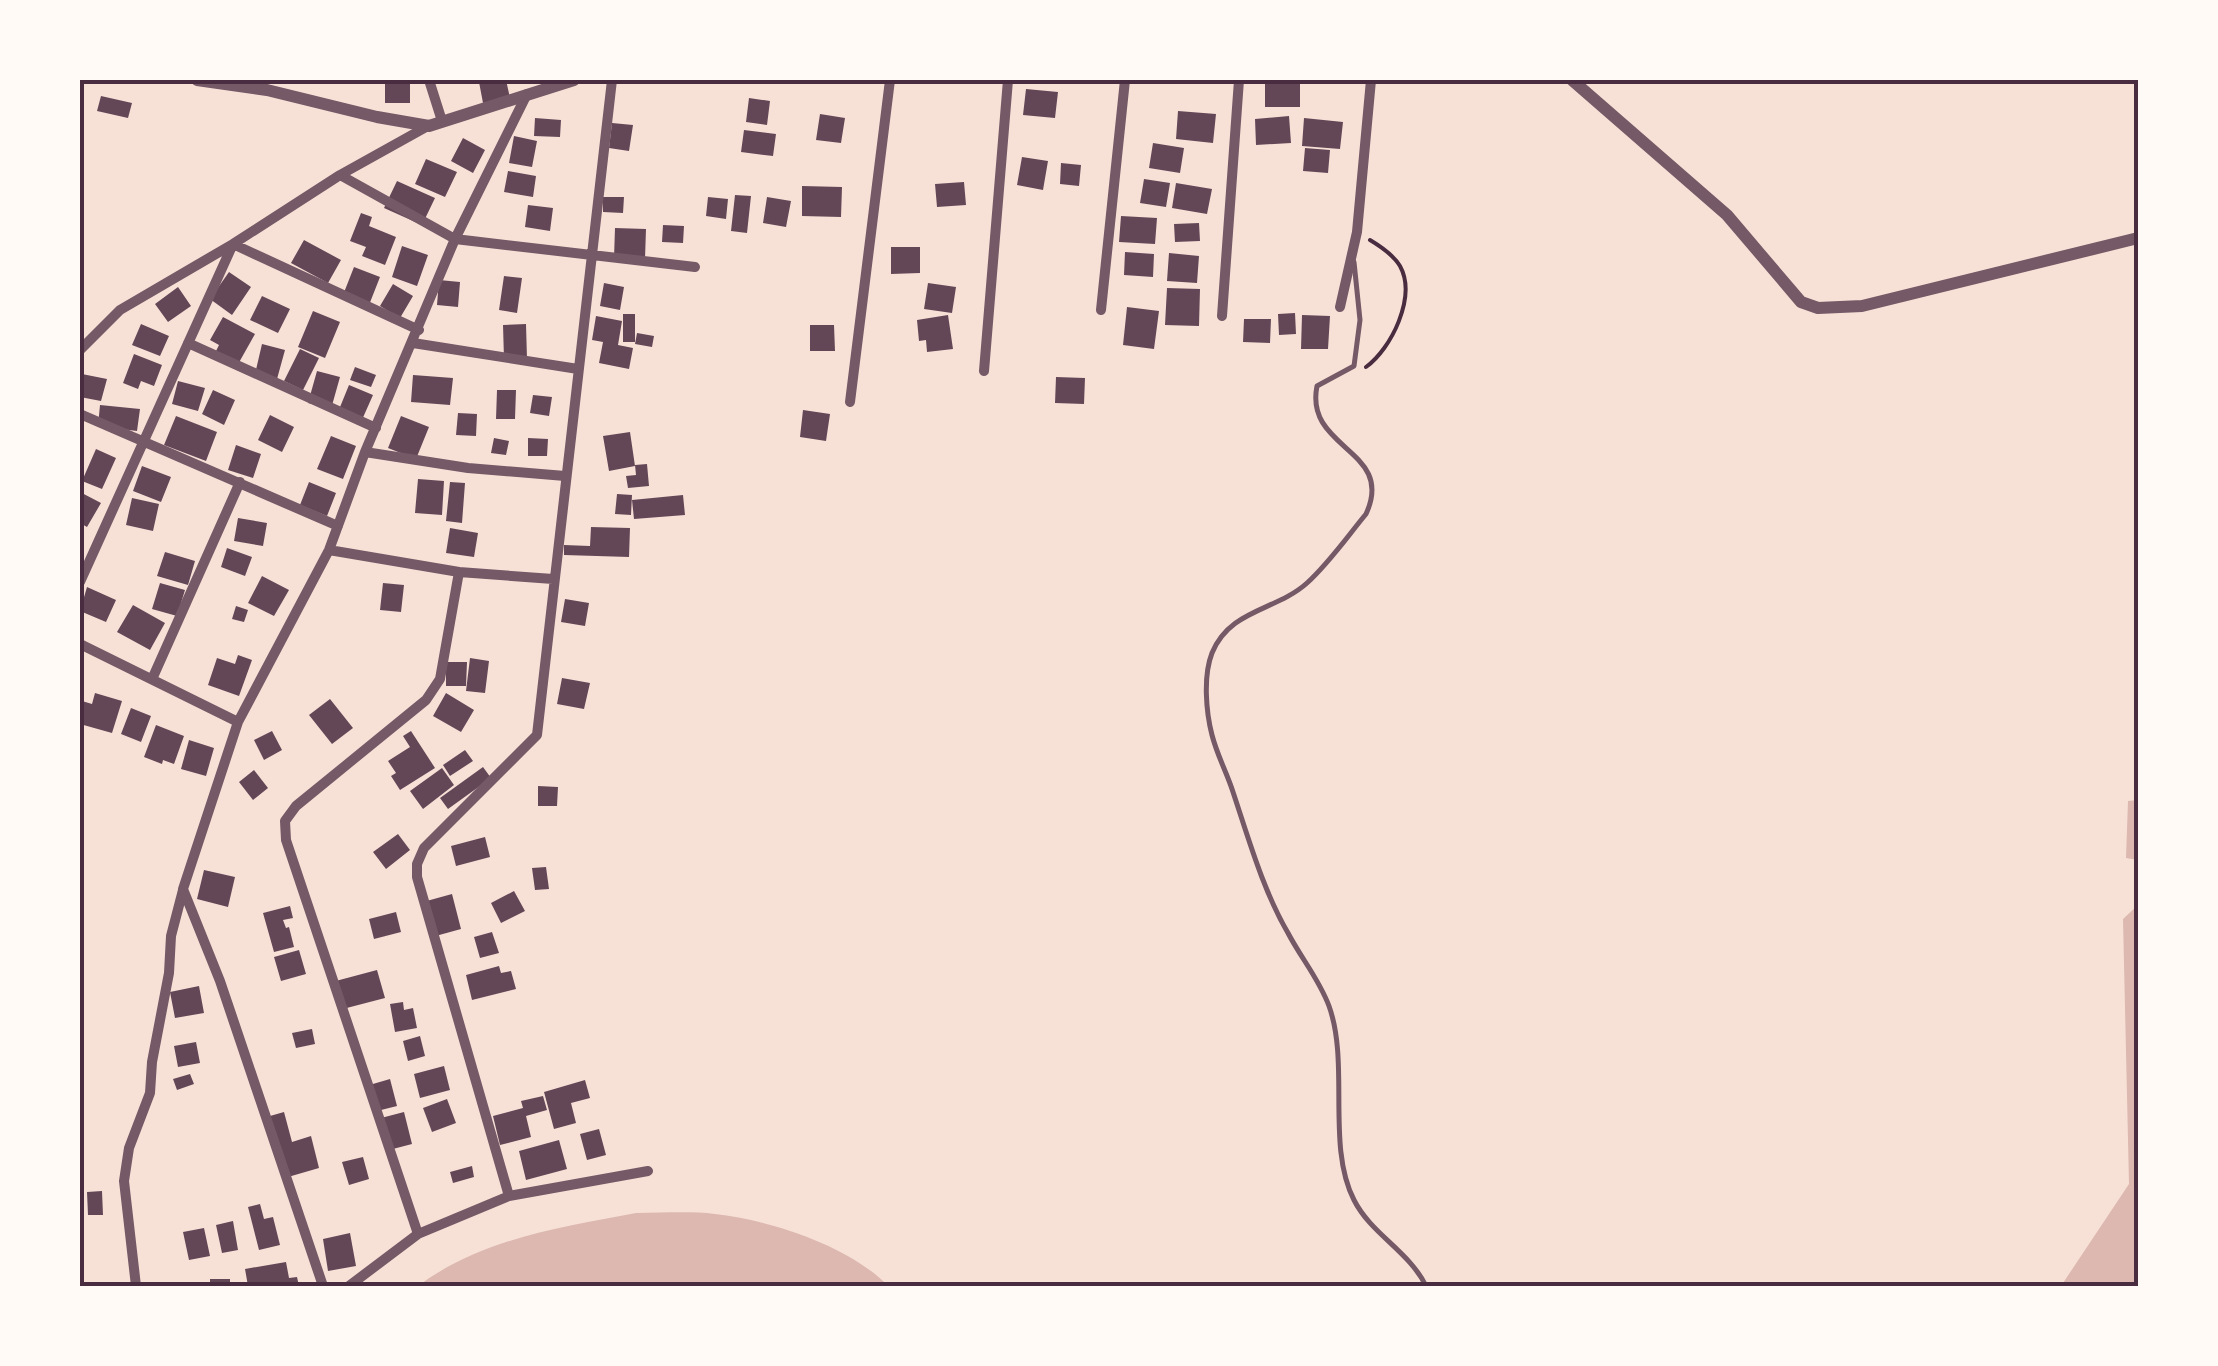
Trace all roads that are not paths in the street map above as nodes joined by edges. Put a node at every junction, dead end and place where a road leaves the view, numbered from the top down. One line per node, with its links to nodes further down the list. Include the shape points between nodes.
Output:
1 (197, 80): 13 (street)
2 (430, 80): 13 (street)
3 (574, 80): 11 (street)
4 (612, 80): 19 (street)
5 (890, 80): 30 (street)
6 (1008, 80): 29 (street)
7 (1125, 80): 22 (street)
8 (1238, 80): 23 (street)
9 (1370, 80): 18 (street)
10 (1572, 80): 15 (street, via 1727,216 1801,302 1818,308 1862,306)
11 (542, 84): 12 (street)
12 (527, 93): 13 (street); 16 (street)
13 (435, 123): 14 (street)
14 (340, 175): 16 (street); 17 (street)
15 (2138, 238)
16 (455, 239): 19 (street); 24 (street)
17 (233, 244): 24 (street); 25 (street); 27 (street, via 120,310)
18 (1352, 256): 21 (street); 52 (lane, via 1360,320 1354,366 1317,386 1314,402 1318,417 1372,480 1372,501 1305,585 1237,620 1219,638 1207,689 1212,734 1260,874 1329,1007 1352,1197)
19 (592, 257): 20 (street); 28 (street)
20 (695, 267)
21 (1340, 307)
22 (1100, 310)
23 (1222, 316)
24 (419, 330): 26 (street)
25 (188, 343): 32 (street); 33 (street)
26 (413, 343): 28 (street); 32 (street)
27 (80, 350)
28 (578, 369): 35 (street)
29 (984, 371)
30 (850, 402)
31 (80, 414): 33 (street)
32 (376, 428): 34 (street)
33 (145, 439): 36 (street); 41 (street)
34 (365, 452): 35 (street); 37 (street)
35 (566, 476): 40 (street)
36 (240, 482): 37 (street); 43 (street)
37 (338, 526): 38 (street)
38 (329, 550): 39 (street); 44 (street)
39 (459, 572): 40 (street); 48 (street, via 440,680 426,700 285,821)
40 (554, 579): 47 (street, via 536,734 424,848 417,864)
41 (80, 582)
42 (80, 644): 43 (street)
43 (153, 677): 44 (street)
44 (238, 722): 45 (street)
45 (184, 889): 49 (street, via 171,936 150,1093 124,1181); 50 (street)
46 (648, 1171): 47 (street)
47 (509, 1196): 48 (street)
48 (418, 1234): 51 (street)
49 (136, 1286)
50 (323, 1286)
51 (350, 1286)
52 (1426, 1286)

